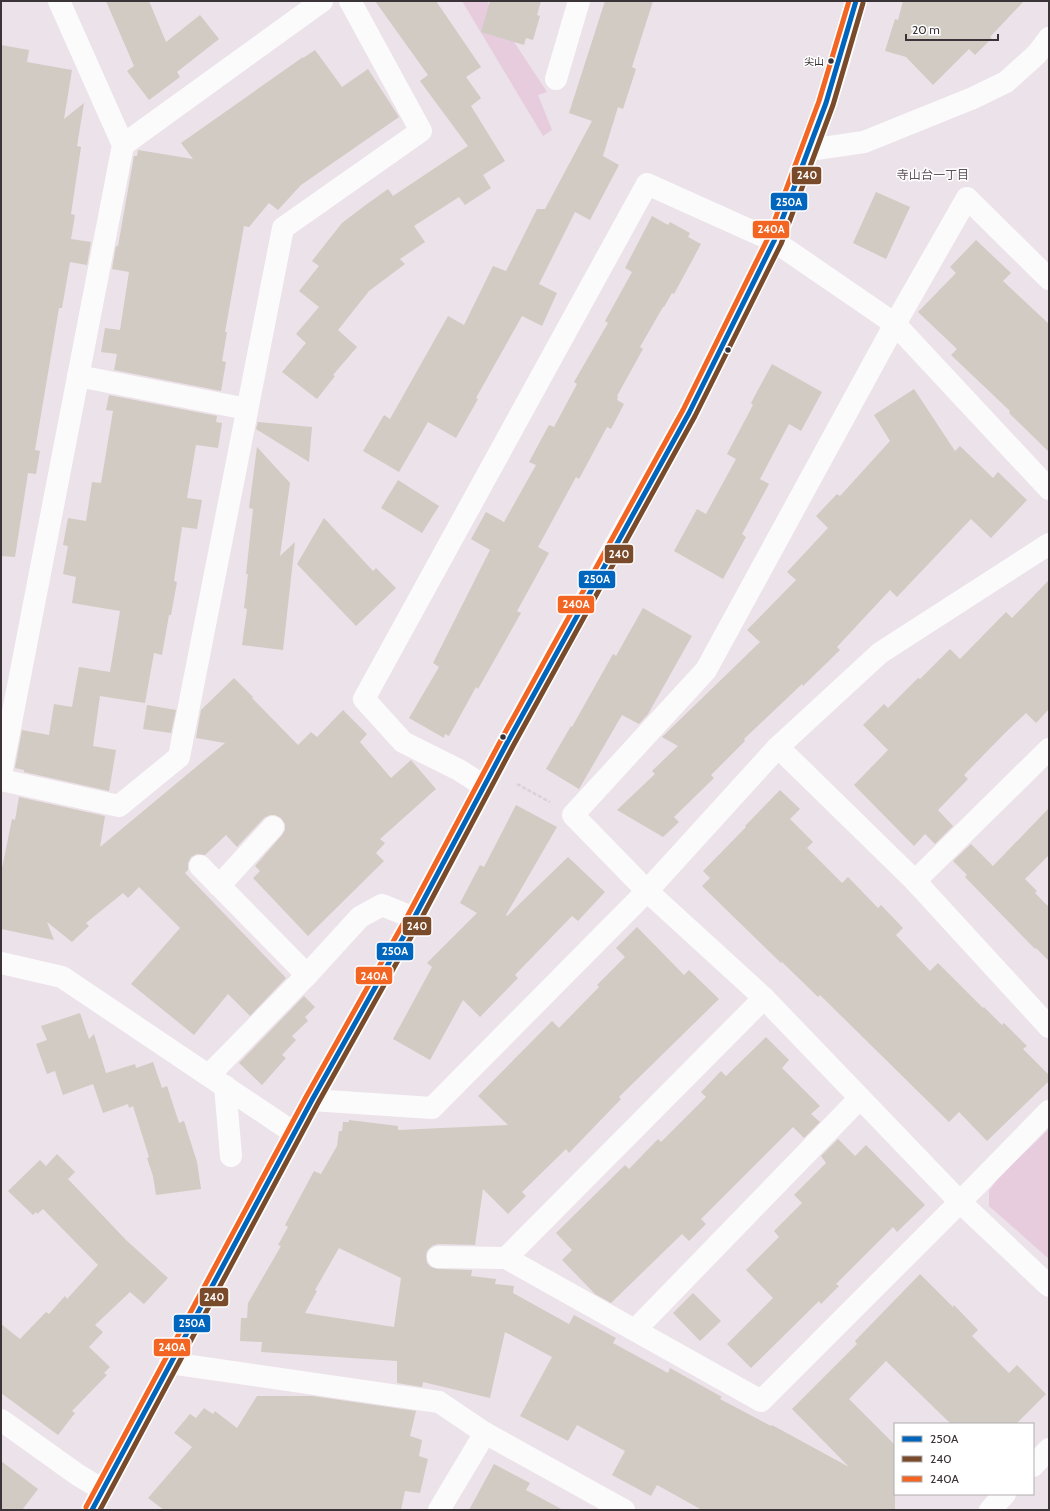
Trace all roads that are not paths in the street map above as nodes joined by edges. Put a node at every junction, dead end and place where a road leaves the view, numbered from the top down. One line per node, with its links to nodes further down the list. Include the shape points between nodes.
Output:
1 (59, 1): 8 (street)
2 (322, 1): 8 (street)
3 (350, 1): 14 (street, via 421,131 283,228)
4 (579, 1): 7 (street)
5 (856, 1): 9 (street, via 839,62)
6 (1049, 38): 9 (street, via 1037,54 1006,82 973,98 864,142)
7 (556, 79)
8 (123, 144): 13 (street)
9 (809, 150): 10 (street)
10 (774, 241): 12 (street); 21 (street, via 689,413); 21 (street, via 646,184 364,699 403,742 459,770)
11 (1049, 279): 12 (street, via 967,198)
12 (895, 324): 15 (street); 26 (street, via 706,670 573,815)
13 (78, 376): 14 (street); 19 (street)
14 (246, 409): 20 (street, via 179,757 119,806)
15 (1049, 489)
16 (1049, 544): 17 (street, via 880,653)
17 (778, 747): 24 (street); 26 (street)
18 (1049, 749): 24 (street)
19 (1, 774)
20 (1, 780)
21 (484, 786): 27 (street)
22 (273, 828): 25 (street)
23 (200, 866): 25 (street)
24 (915, 881): 31 (street)
25 (219, 886): 29 (street)
26 (647, 891): 30 (street); 34 (street, via 432,1108)
27 (414, 918): 29 (street, via 382,905 360,917); 34 (street)
28 (1, 963): 32 (street, via 62,977)
29 (307, 975): 32 (street)
30 (764, 998): 33 (street); 40 (street)
31 (1049, 1027)
32 (217, 1081): 36 (street); 37 (street)
33 (860, 1098): 38 (street); 42 (street)
34 (312, 1100): 36 (street)
35 (1049, 1111): 38 (street)
36 (294, 1133): 43 (street)
37 (231, 1156)
38 (960, 1202): 41 (street); 42 (street, via 761,1401)
39 (438, 1257): 40 (street)
40 (506, 1258): 42 (street)
41 (1049, 1286)
42 (636, 1330)
43 (170, 1363): 45 (street, via 439,1402); 48 (street)
44 (1, 1420): 48 (street)
45 (485, 1433): 50 (street); 51 (street)
46 (1049, 1450): 47 (street)
47 (1034, 1465)
48 (103, 1490): 49 (street)
49 (92, 1510)
50 (439, 1510)
51 (624, 1510)

